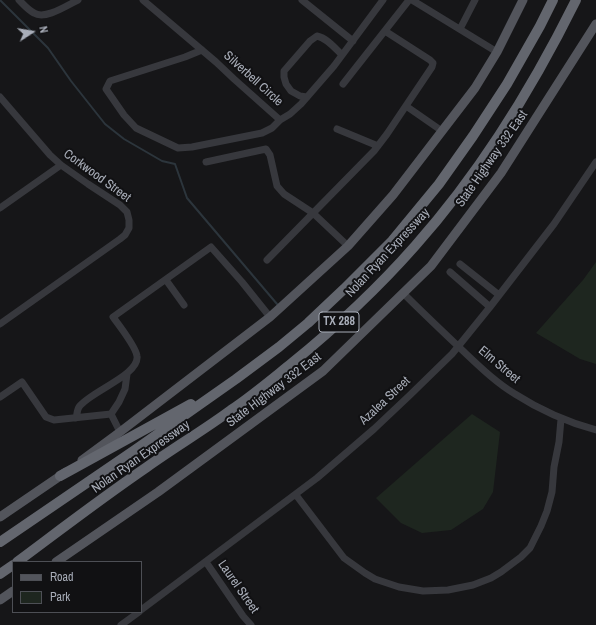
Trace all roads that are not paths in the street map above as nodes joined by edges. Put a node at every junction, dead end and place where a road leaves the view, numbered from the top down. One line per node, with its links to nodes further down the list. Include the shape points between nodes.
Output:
1 (19, 0): 2 (street, via 35,14 44,16)
2 (78, 0)
3 (143, 0): 15 (street, Silverbell Circle)
4 (302, 0): 14 (street)
5 (383, 0): 14 (street, Silverbell Circle)
6 (410, 0): 12 (street); 13 (street)
7 (475, 0): 12 (street)
8 (523, 0): 16 (main road)
9 (553, 0): 44 (highway, Nolan Ryan Expressway / TX 288, via 507,84 473,136 416,213 383,250 323,309 279,347)
10 (576, 0): 55 (highway, Nolan Ryan Expressway / TX 288, via 525,94 497,137 456,196 398,265 321,338 232,410 147,467)
11 (596, 24): 36 (main road, State Highway 332 East, via 501,173 431,266)
12 (460, 29): 16 (street)
13 (385, 31): 18 (street); 21 (street, via 432,63 432,67)
14 (353, 41): 17 (street, Silverbell Circle)
15 (202, 50): 22 (street, Silverbell Circle); 22 (street, via 110,81 106,89 136,128 178,148 262,133)
16 (497, 52): 24 (main road, via 476,88)
17 (342, 55): 20 (street, Silverbell Circle); 20 (street, via 327,41 317,36 284,71 286,84 291,91)
18 (343, 84)
19 (0, 97): 28 (street, Corkwood Street)
20 (307, 97): 22 (street, Silverbell Circle)
21 (406, 106): 24 (street); 25 (street)
22 (280, 120)
23 (338, 129): 25 (street)
24 (442, 131): 31 (main road, via 393,195)
25 (378, 146): 30 (street)
26 (206, 162): 30 (street, via 266,149 270,155 277,186 284,194)
27 (596, 162): 37 (street, Azalea Street, via 554,224)
28 (61, 165): 29 (street); 41 (street, Corkwood Street, via 120,205 127,212 129,228 120,239)
29 (0, 208)
30 (313, 213): 31 (street); 32 (street)
31 (348, 246): 40 (main road)
32 (267, 260)
33 (460, 264): 37 (street)
34 (450, 272): 39 (street)
35 (166, 280): 38 (street); 40 (street, via 211,247); 43 (street, via 113,317 138,358)
36 (403, 293): 42 (street, Elm Street); 56 (main road, State Highway 332 East, via 323,371 158,492)
37 (499, 296): 39 (street, Azalea Street)
38 (184, 305)
39 (490, 307): 42 (street, Azalea Street)
40 (270, 317): 50 (main road)
41 (0, 324)
42 (458, 346): 48 (street, Elm Street, via 491,377 514,394); 52 (street, Azalea Street, via 374,429)
43 (127, 374): 46 (street, via 125,388); 47 (street, via 84,402 78,408)
44 (236, 379): 51 (highway); 54 (highway, Nolan Ryan Expressway / TX 288)
45 (0, 397): 47 (street, via 22,382 46,417 54,420)
46 (111, 414): 47 (street); 50 (street)
47 (76, 418)
48 (561, 419): 49 (street, Elm Street); 52 (street, via 552,492 547,511 530,548 501,572 473,585 423,591 399,587 370,576 344,558)
49 (596, 430)
50 (120, 432): 51 (main road)
51 (60, 476): 53 (main road)
52 (296, 495): 57 (street, Azalea Street)
53 (0, 517)
54 (0, 542)
55 (18, 561)
56 (57, 561)
57 (206, 562): 62 (street, Azalea Street); 65 (street, Laurel Street)
58 (12, 566): 59 (highway)
59 (0, 574)
60 (12, 592): 61 (main road)
61 (0, 600)
62 (142, 610)
63 (137, 613): 64 (street, Azalea Street)
64 (121, 625)
65 (251, 625)

